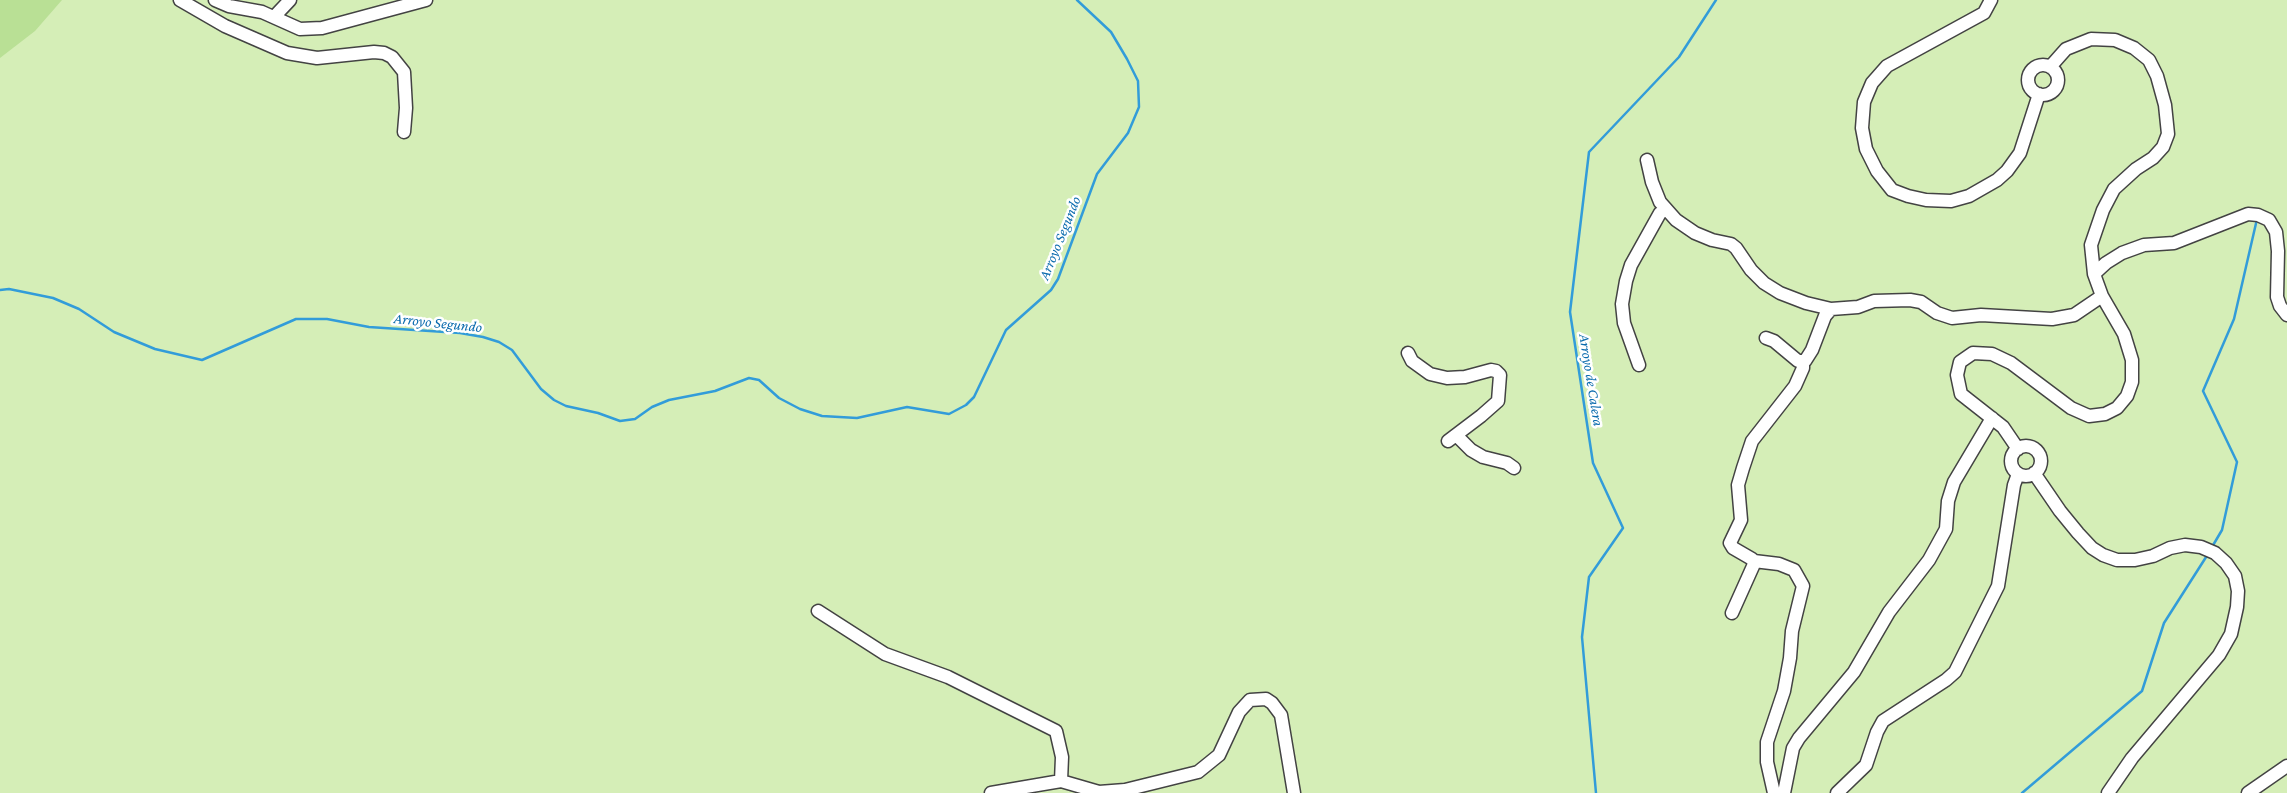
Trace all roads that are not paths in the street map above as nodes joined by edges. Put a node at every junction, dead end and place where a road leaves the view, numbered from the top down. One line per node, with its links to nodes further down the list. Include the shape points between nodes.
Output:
1 (180, 0): 9 (street, via 225,26 287,53 317,58 374,52 392,57 404,72)
2 (215, 0): 6 (street)
3 (290, 0): 6 (street)
4 (426, 0): 6 (street, via 322,28 300,29)
5 (1991, 0): 8 (street, via 1984,13 1887,66 1872,83 1864,102 1862,128 1873,164 1892,190 1908,196 1951,201 1969,196 2007,171 2020,152)
6 (274, 18)
7 (2050, 67): 8 (street, via 2057,74 2058,83 2053,92); 8 (street, via 2036,67 2029,74 2031,88); 12 (street, via 2066,49 2091,39 2115,40 2134,48 2149,60 2165,105 2168,134 2163,147 2114,189 2103,210 2091,245)
8 (2039, 94)
9 (404, 132)
10 (1647, 160): 11 (street, via 1652,182)
11 (1666, 210): 14 (street, via 1695,233 1731,244 1751,270 1780,293); 19 (street, via 1660,213 1626,281 1622,304 1624,323)
12 (2094, 274): 13 (street); 15 (street, via 2122,253 2144,245 2174,243 2248,214 2258,215 2269,220 2276,232 2277,296)
13 (2102, 296): 14 (street, via 2074,315 2063,318 1952,318 1937,313 1922,302 1910,300 1874,301 1858,307); 20 (street, via 2124,334 2132,360 2132,382 2117,408 2105,414 2088,416 2071,408 2011,363 1992,354 1973,353 1960,362 1957,375 1961,394)
14 (1831, 308): 18 (street, via 1807,360)
15 (2287, 315)
16 (1766, 338): 18 (street)
17 (1408, 354): 22 (street, via 1412,362 1430,374 1447,378 1491,370 1498,373 1498,401 1452,438 1483,457)
18 (1803, 362): 25 (street, via 1795,386 1752,441 1738,485 1741,520 1730,543)
19 (1639, 365)
20 (1992, 418): 21 (street, via 2003,427); 33 (street, via 1954,482 1948,501 1946,529 1929,560 1889,612 1854,672 1799,738)
21 (2018, 449): 23 (street, via 2030,446 2039,454 2041,462); 24 (street, via 2012,455 2011,464)
22 (1514, 468)
23 (2034, 473): 24 (street); 35 (street, via 2066,518 2092,548 2103,555 2117,560 2135,560 2170,548 2200,546 2226,563 2238,591 2231,634 2220,655 2132,758)
24 (2018, 474): 34 (street, via 1998,586 1955,672 1884,721 1866,764)
25 (1754, 561): 27 (street); 32 (street, via 1780,564 1794,570 1803,586 1792,631 1784,691 1767,742 1766,762)
26 (818, 611): 29 (street, via 885,654 962,684 1056,731 1062,757)
27 (1732, 613)
28 (2287, 766): 36 (street)
29 (1061, 781): 30 (street); 31 (street, via 1099,792 1125,790 1198,772 1219,754 1238,712 1250,700 1266,699 1281,715)
30 (991, 793)
31 (1294, 793)
32 (1774, 793)
33 (1784, 793)
34 (1836, 793)
35 (2108, 793)
36 (2248, 793)

